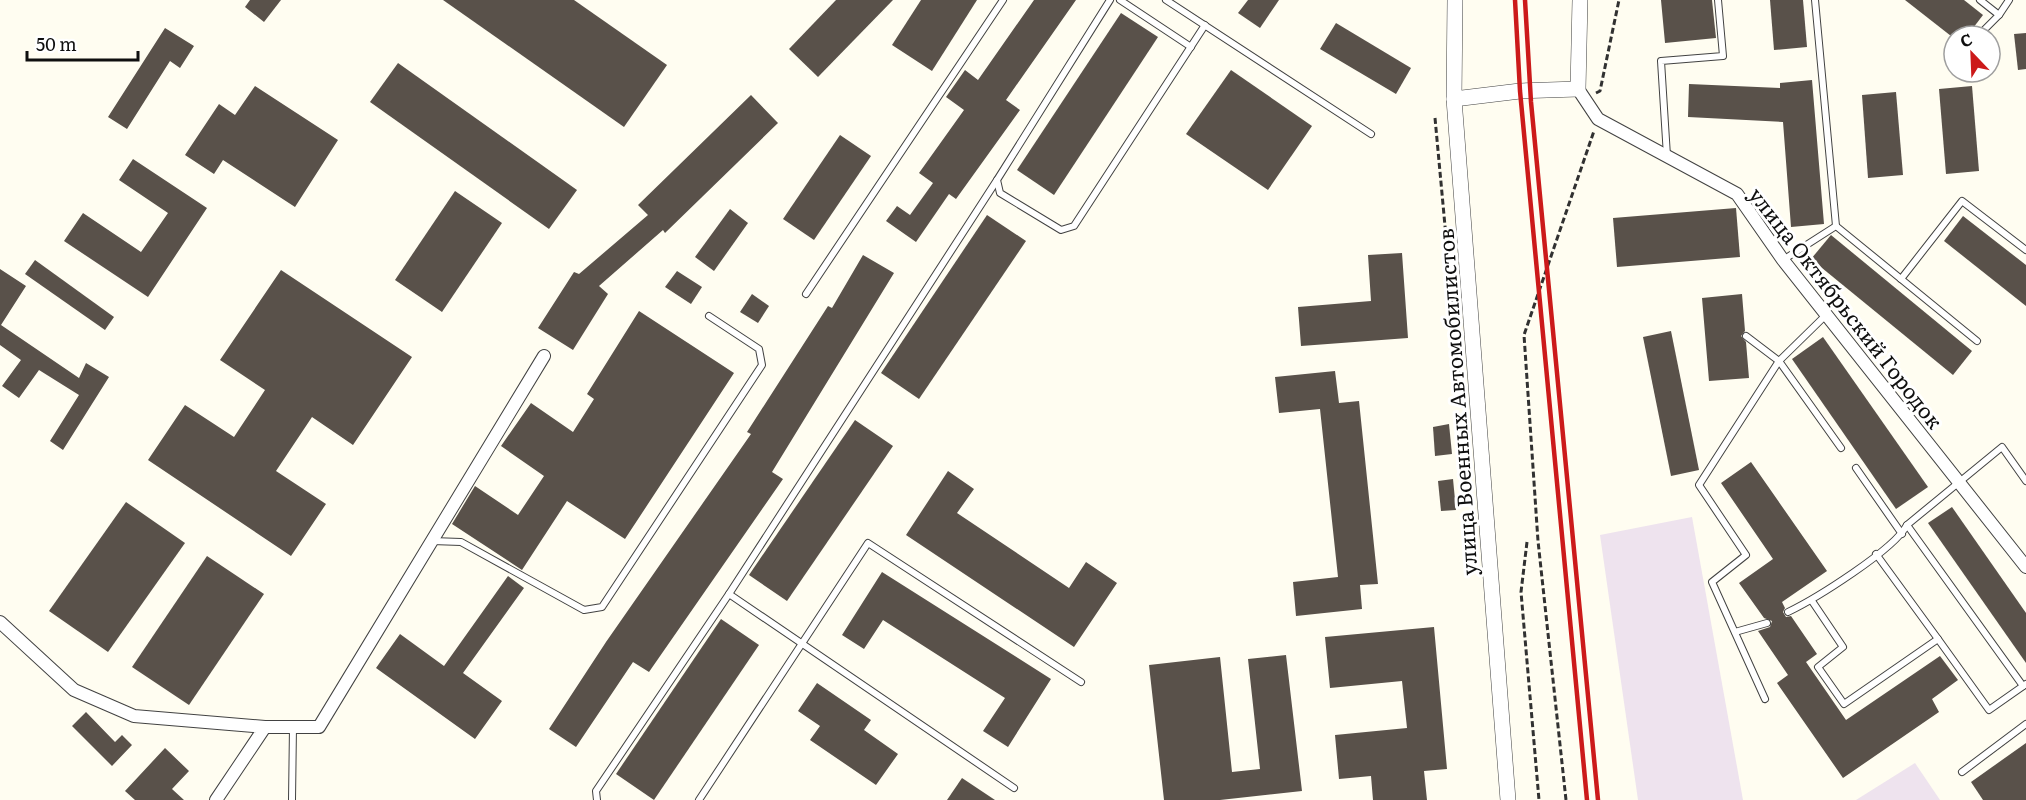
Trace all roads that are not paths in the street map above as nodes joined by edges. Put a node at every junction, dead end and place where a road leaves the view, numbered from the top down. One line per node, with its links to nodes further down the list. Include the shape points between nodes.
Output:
1 (1003, 0): 24 (lane)
2 (1110, 0): 19 (lane)
3 (1120, 0): 14 (lane)
4 (1166, 0): 13 (lane)
5 (1455, 0): 16 (street, улица Военных Автомобилистов)
6 (1580, 0): 15 (street)
7 (1718, 0): 18 (lane, via 1723,56 1662,61)
8 (1815, 0): 20 (lane)
9 (1980, 0): 11 (lane)
10 (2009, 0): 11 (lane)
11 (1999, 15): 12 (lane)
12 (1990, 24)
13 (1205, 25): 14 (lane); 17 (lane)
14 (1191, 47): 19 (lane, via 1074,226 1061,230 1000,193)
15 (1581, 94): 16 (street, via 1520,91); 18 (street, улица Октябрьский Городок, via 1598,119)
16 (1454, 99): 60 (street, улица Военных Автомобилистов)
17 (1371, 134)
18 (1667, 156): 22 (street, улица Октябрьский Городок, via 1737,194)
19 (997, 180): 40 (lane)
20 (1836, 226): 22 (lane); 23 (lane)
21 (2026, 250): 23 (lane, via 1962,201)
22 (1783, 260): 25 (street, улица Октябрьский Городок)
23 (1901, 279): 28 (lane)
24 (806, 294)
25 (1826, 315): 30 (lane); 34 (street, улица Октябрьский Городок)
26 (709, 316): 37 (lane, via 759,349 762,365 602,607 584,610 461,542)
27 (1746, 336): 30 (lane)
28 (1977, 341)
29 (544, 356): 37 (street)
30 (1779, 361): 31 (lane); 45 (lane, via 1699,485 1746,555 1712,582)
31 (1841, 448)
32 (1856, 468): 36 (lane)
33 (2026, 481): 34 (lane, via 2002,447)
34 (1958, 482): 35 (lane); 39 (street, улица Октябрьский Городок)
35 (1907, 525): 36 (lane); 49 (lane)
36 (1902, 534): 38 (lane)
37 (432, 541): 53 (street, via 319,728)
38 (1876, 554): 41 (lane); 46 (lane)
39 (2026, 567)
40 (729, 594): 47 (lane); 58 (lane, via 596,791)
41 (1812, 601): 42 (lane); 46 (lane, via 1843,647 1818,668 1844,704)
42 (1788, 612)
43 (0, 622): 52 (street, via 74,690 134,716)
44 (1767, 623): 45 (lane)
45 (1735, 632): 50 (lane)
46 (1938, 639): 49 (lane, via 1989,710)
47 (801, 644): 48 (lane, via 868,543); 55 (lane); 59 (lane)
48 (1081, 682)
49 (2025, 685)
50 (1766, 699)
51 (2026, 724): 54 (lane)
52 (265, 727): 53 (street); 56 (street)
53 (293, 727): 57 (lane)
54 (1962, 772)
55 (1014, 788)
56 (216, 800)
57 (292, 800)
58 (597, 800)
59 (699, 800)
60 (1508, 800)

